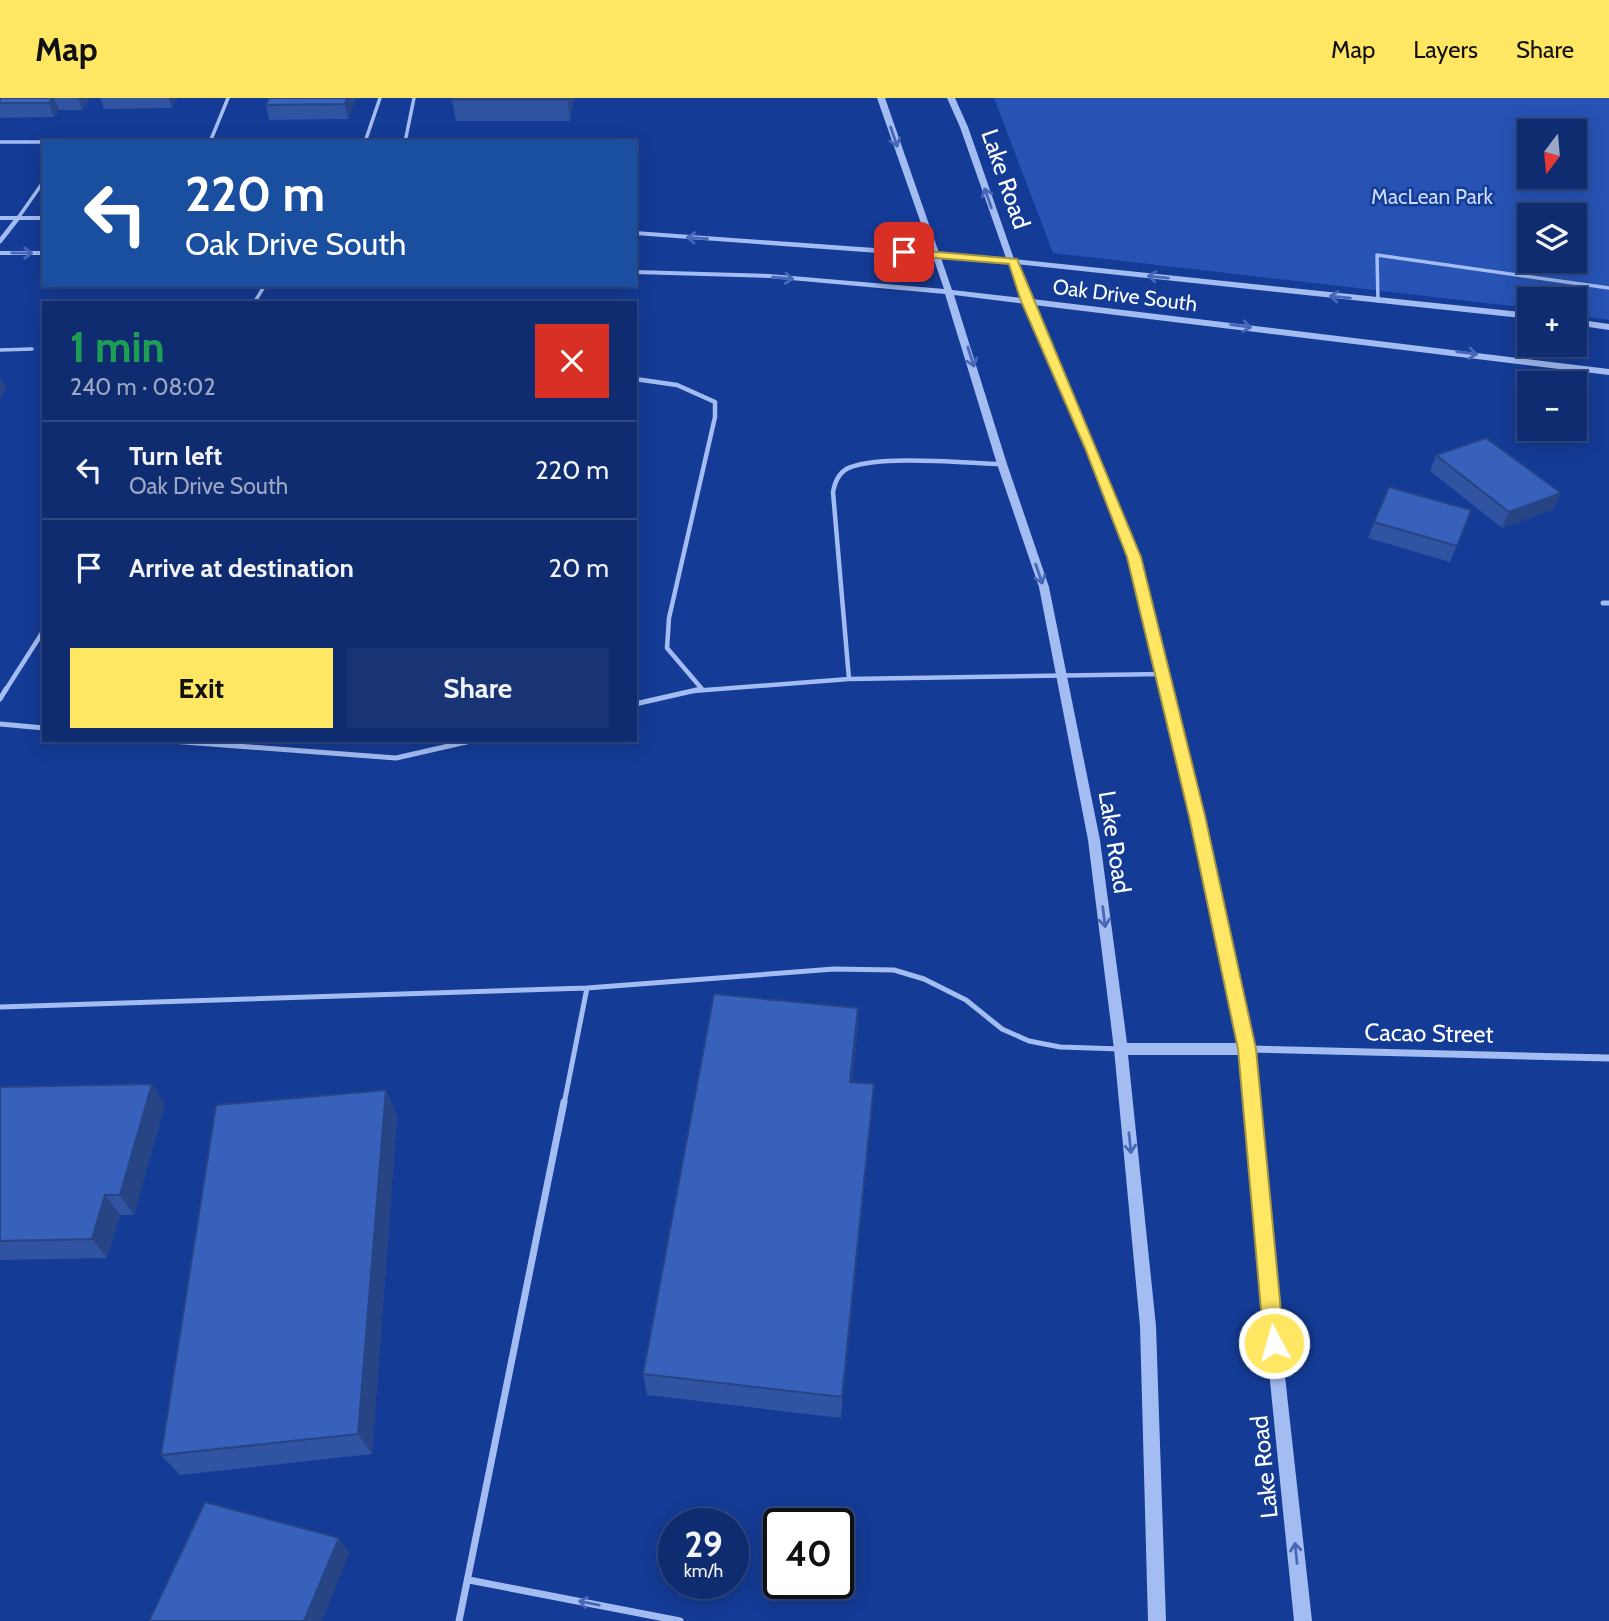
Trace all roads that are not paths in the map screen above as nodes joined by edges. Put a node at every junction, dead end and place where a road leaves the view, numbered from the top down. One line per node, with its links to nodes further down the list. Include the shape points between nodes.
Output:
1 (228, 98): 6 (lane)
2 (380, 98): 7 (lane)
3 (414, 98): 8 (lane)
4 (881, 98): 19 (street, Lake Road, one-way to 19)
5 (951, 98): 20 (street, Lake Road, one-way to 5)
6 (211, 140)
7 (366, 140)
8 (405, 140)
9 (42, 141): 10 (lane)
10 (0, 142)
11 (42, 184): 13 (lane)
12 (0, 218): 13 (street)
13 (18, 218): 14 (street); 16 (street)
14 (42, 218)
15 (637, 233): 19 (street, Oak Drive South, one-way to 15)
16 (0, 242)
17 (0, 253): 18 (street, one-way to 18)
18 (42, 253)
19 (936, 255): 20 (street, Oak Drive South); 23 (street, Lake Road)
20 (1013, 261): 24 (street, Lake Road); 25 (street, Oak Drive South, one-way to 20)
21 (637, 272): 23 (street, Oak Drive South, one-way to 23, via 769,276)
22 (1609, 288): 25 (lane, via 1377,255)
23 (950, 292): 24 (street, Oak Drive South); 33 (street, Lake Road, one-way to 33)
24 (1027, 301): 31 (street, Oak Drive South, one-way to 31); 35 (street, Lake Road, via 1134,557)
25 (1378, 301): 26 (street, Oak Drive South)
26 (1517, 315)
27 (1587, 324): 28 (street)
28 (1609, 327)
29 (32, 349): 30 (lane)
30 (0, 350)
31 (1609, 372)
32 (637, 379): 38 (lane, via 696,389 715,402 669,618 667,649)
33 (1002, 464): 36 (street, Lake Road, one-way to 36, via 1044,587); 37 (lane, via 887,461 850,467 836,478 833,492)
34 (42, 634): 39 (lane)
35 (1163, 674): 36 (lane); 48 (street, Lake Road)
36 (1060, 676): 37 (lane); 47 (street, Lake Road, one-way to 47, via 1094,840)
37 (849, 679): 38 (lane)
38 (702, 689): 40 (lane)
39 (0, 699)
40 (637, 704)
41 (0, 724): 42 (lane)
42 (42, 728)
43 (184, 742): 44 (lane, via 396,758)
44 (466, 742)
45 (587, 988): 46 (lane); 47 (lane, via 834,970 894,970 966,1000 1002,1029 1029,1041); 50 (lane)
46 (0, 1007)
47 (1121, 1049): 48 (street); 53 (street, Lake Road, one-way to 53, via 1148,1326)
48 (1247, 1049): 49 (street, Cacao Street); 54 (street, Lake Road, one-way to 48)
49 (1609, 1058)
50 (469, 1580): 51 (lane); 52 (lane, one-way to 50)
51 (459, 1621)
52 (680, 1621)
53 (1157, 1621)
54 (1303, 1621)

